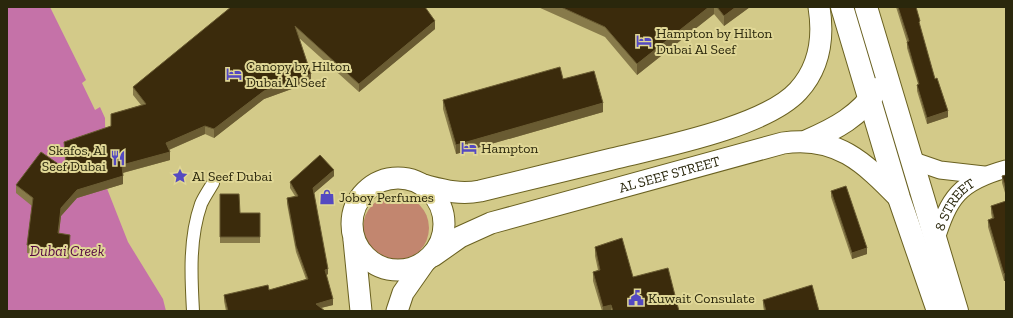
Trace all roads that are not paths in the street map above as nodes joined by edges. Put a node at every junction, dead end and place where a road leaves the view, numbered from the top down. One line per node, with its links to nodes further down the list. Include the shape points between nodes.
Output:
1 (819, 7): 11 (street, AL SEEF STREET, via 822,36 816,65 798,92 768,113 674,144 480,191 450,193)
2 (842, 7): 5 (main road, AL SEEF STREET)
3 (866, 7): 4 (main road)
4 (885, 69): 5 (main road, via 877,90); 7 (main road)
5 (870, 99): 6 (main road, via 848,120); 12 (main road, AL SEEF STREET)
6 (807, 141): 12 (street, AL SEEF STREET, via 825,144 852,155); 15 (street, AL SEEF STREET, via 782,143 491,223 460,237)
7 (911, 160): 9 (street, 8 STREET, via 940,170); 14 (main road)
8 (1006, 169): 9 (street, 8 STREET)
9 (984, 175): 14 (street, 8 STREET, via 967,185 952,199)
10 (213, 183): 16 (street, via 197,218 191,278)
11 (423, 185): 13 (street, AL SEEF STREET, via 396,178 383,180 372,186 356,204 352,215); 15 (street, AL SEEF STREET, via 439,202 444,218 444,235)
12 (899, 198): 19 (main road, AL SEEF STREET)
13 (354, 239): 15 (street, AL SEEF STREET, via 359,250 368,259 389,270 413,268); 17 (street, AL SEEF STREET)
14 (935, 242): 20 (main road)
15 (428, 259): 18 (street, AL SEEF STREET, via 403,294)
16 (193, 311)
17 (361, 311)
18 (397, 311)
19 (938, 311)
20 (957, 311)

